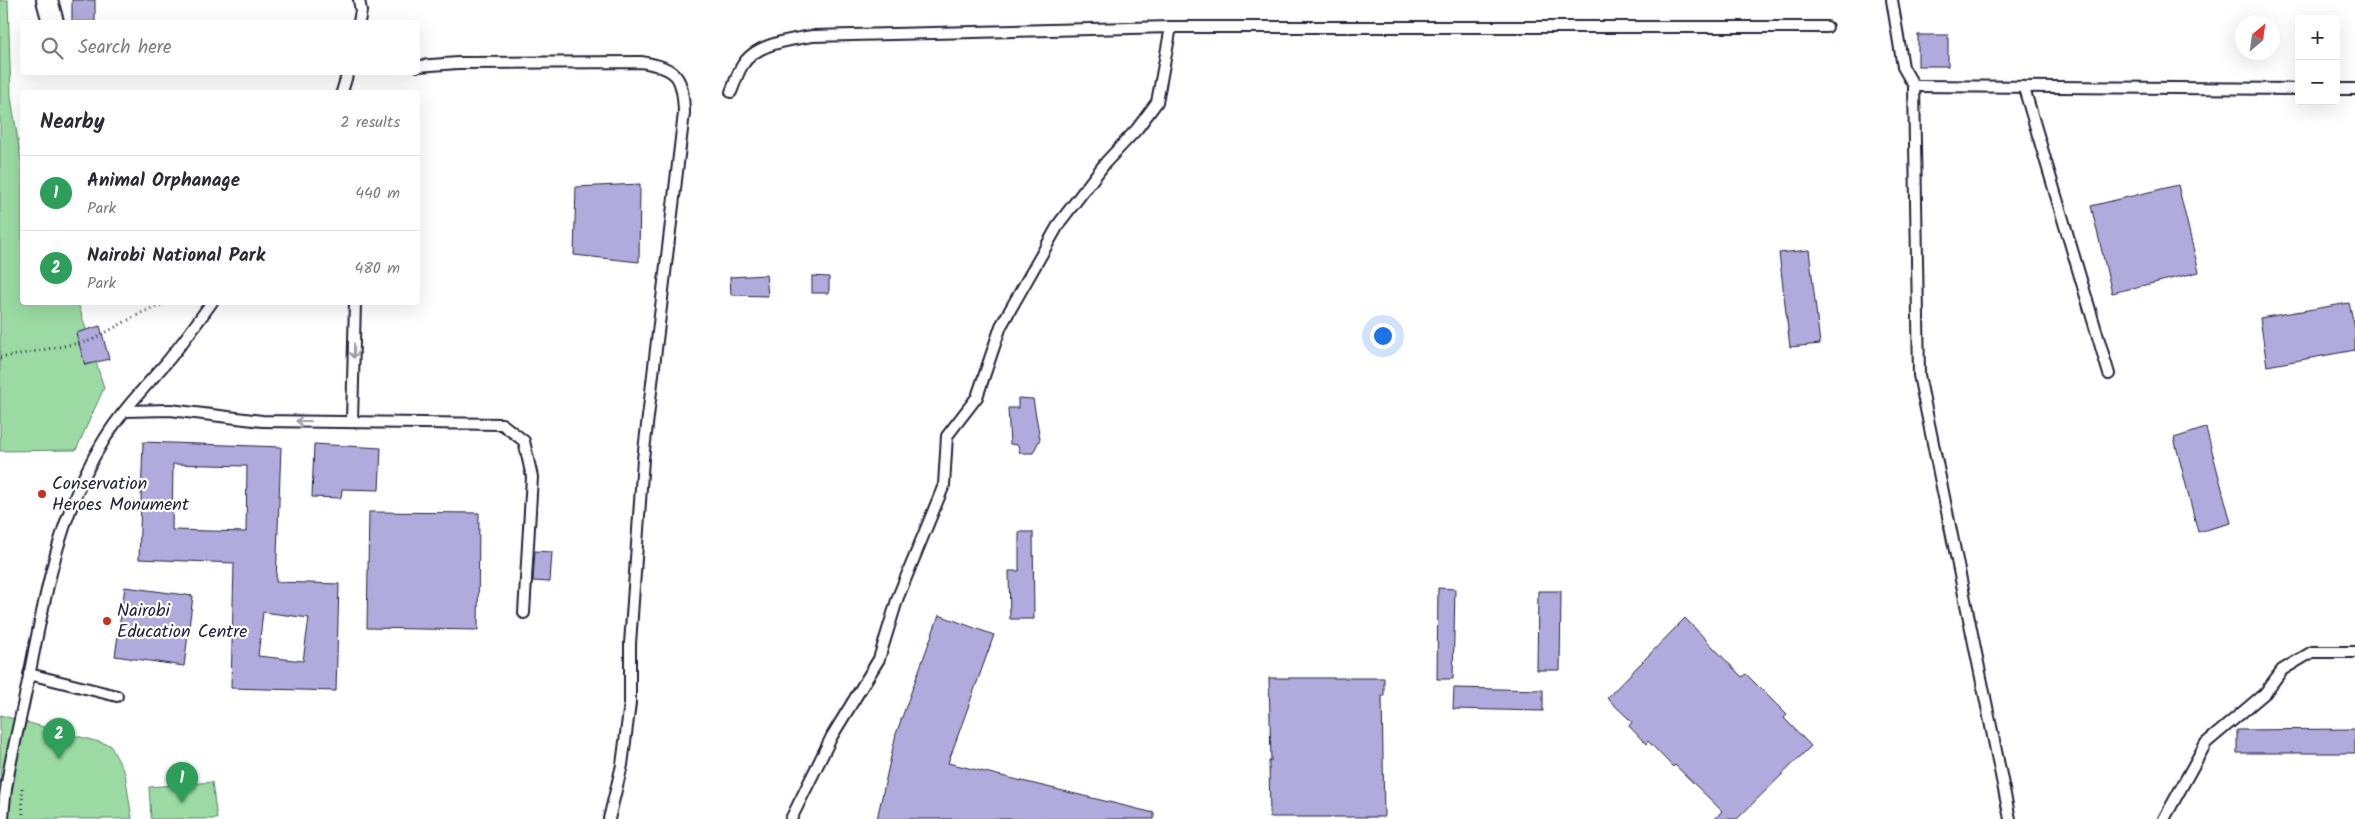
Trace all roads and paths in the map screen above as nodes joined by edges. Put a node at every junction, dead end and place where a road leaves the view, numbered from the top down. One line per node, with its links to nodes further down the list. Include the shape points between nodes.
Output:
1 (47, 0): 4 (street)
2 (359, 0): 5 (lane)
3 (1892, 0): 10 (lane, via 1903,68)
4 (52, 20)
5 (359, 20)
6 (1170, 27): 7 (lane); 16 (lane, via 812,36 778,42 754,54 742,65); 32 (lane, via 1157,102 1060,222 1001,326 977,397 947,436 944,485 898,597 879,659 832,736)
7 (1827, 27)
8 (420, 66): 31 (lane, via 641,62 658,64 666,69 679,78 683,89 684,113 643,460 630,644 630,703 622,765)
9 (347, 75): 15 (lane)
10 (1914, 86): 11 (lane); 33 (lane, via 1919,375)
11 (2024, 88): 12 (lane); 23 (lane)
12 (2295, 89)
13 (2340, 89): 14 (lane)
14 (2355, 89)
15 (343, 90)
16 (731, 92)
17 (161, 305): 22 (path, via 90,341)
18 (203, 305): 21 (lane)
19 (210, 305): 21 (lane)
20 (355, 305): 25 (lane, one-way to 25)
21 (203, 314): 24 (lane)
22 (0, 358)
23 (2109, 374)
24 (125, 411): 25 (lane, one-way to 24, via 262,421 170,410); 28 (lane, via 104,438 83,476 67,519 53,565)
25 (352, 421): 26 (lane, via 502,424 524,441 532,477)
26 (524, 614)
27 (2355, 652): 34 (lane, via 2312,652 2282,670 2265,693 2206,743)
28 (29, 674): 29 (lane); 30 (lane, via 16,732)
29 (117, 696)
30 (4, 819)
31 (609, 819)
32 (791, 819)
33 (2010, 819)
34 (2164, 819)

